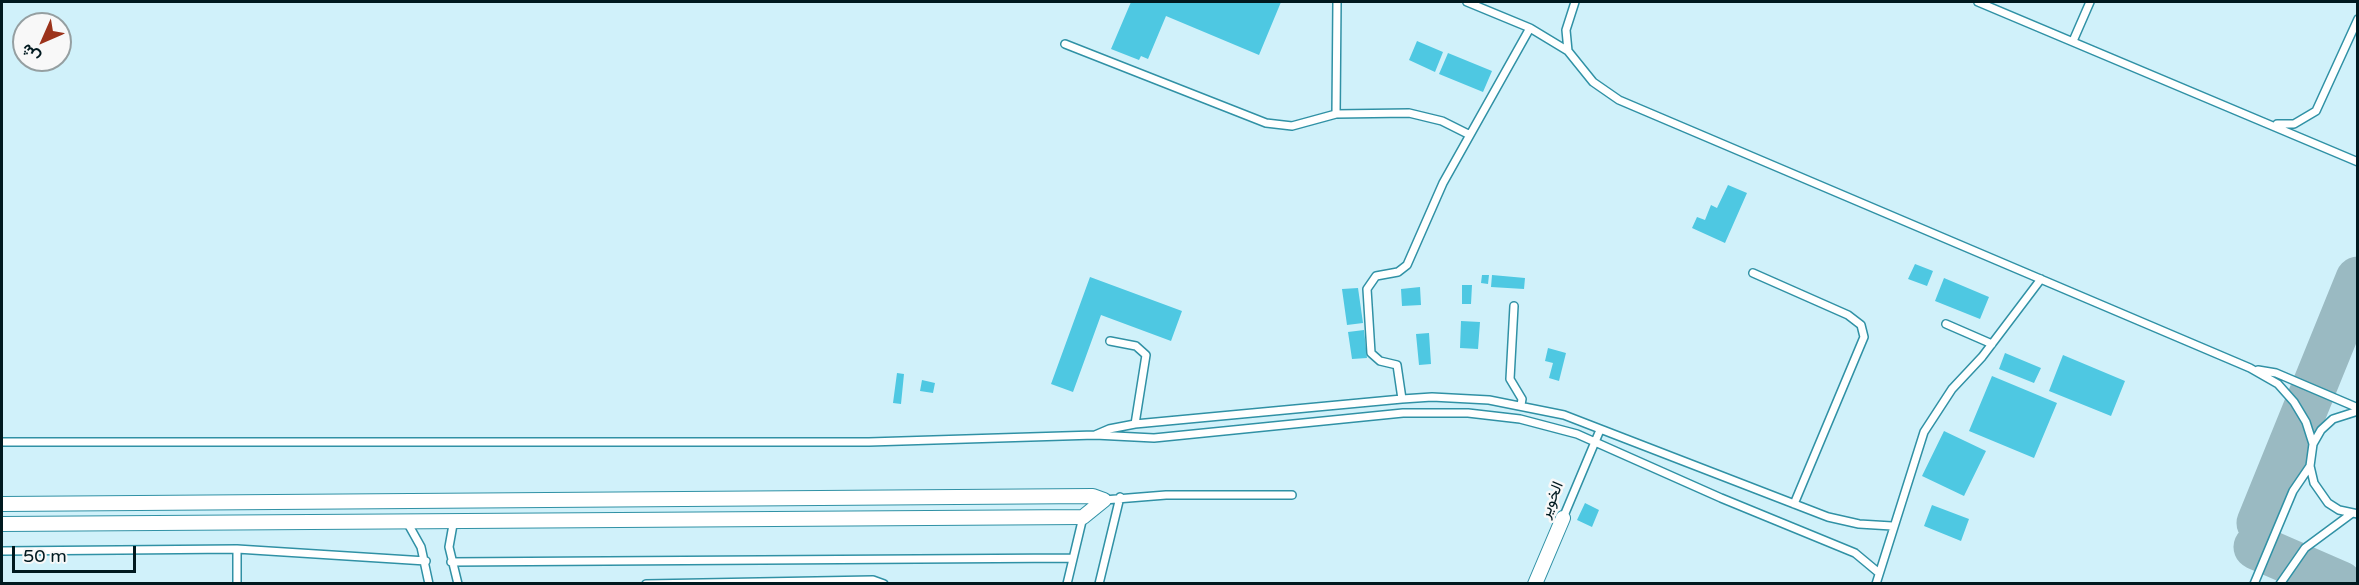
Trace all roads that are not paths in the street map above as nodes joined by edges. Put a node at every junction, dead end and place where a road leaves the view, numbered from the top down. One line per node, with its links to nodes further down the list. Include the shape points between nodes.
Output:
1 (1337, 2): 11 (lane)
2 (1467, 2): 7 (lane)
3 (1575, 2): 10 (lane, via 1566,30)
4 (1978, 2): 8 (lane)
5 (2090, 2): 8 (lane)
6 (2358, 19): 12 (lane, via 2316,111 2294,124)
7 (1530, 28): 10 (lane); 13 (lane)
8 (2073, 41): 12 (lane)
9 (1065, 44): 11 (lane, via 1266,123 1302,124)
10 (1568, 51): 16 (lane, via 1593,82 1619,100)
11 (1336, 114): 13 (lane, via 1409,113 1442,121)
12 (2266, 123): 14 (lane)
13 (1470, 135): 22 (lane, via 1431,208 1407,265 1398,272 1376,276 1367,289 1371,353 1380,362 1397,366)
14 (2358, 162)
15 (1753, 273): 37 (lane, via 1848,315 1861,325 1864,337)
16 (2041, 279): 20 (lane); 21 (lane)
17 (1514, 306): 23 (lane, via 1510,379 1522,399)
18 (1946, 324): 20 (lane)
19 (1110, 341): 25 (lane, via 1136,346 1146,355)
20 (1992, 344): 45 (lane, via 1952,388 1924,432)
21 (2250, 368): 24 (lane, via 2276,374); 30 (lane, via 2278,384 2294,402)
22 (1402, 399): 23 (lane, via 1468,398); 25 (lane)
23 (1521, 405): 26 (lane, via 1558,413)
24 (2358, 410): 30 (lane, via 2333,419)
25 (1135, 424): 27 (lane)
26 (1600, 430): 29 (lane, الخوير); 37 (lane)
27 (1095, 435): 28 (lane, via 869,442); 29 (lane, via 1154,438 1430,412 1520,419)
28 (2, 442)
29 (1595, 442): 40 (lane, الخوير); 51 (lane, via 1854,553)
30 (2313, 444): 31 (lane)
31 (2310, 466): 38 (lane, via 2320,494 2328,503); 61 (lane, via 2294,491)
32 (1292, 495): 33 (lane)
33 (1120, 497): 35 (lane); 58 (lane)
34 (419, 500): 35 (street, via 1093,496); 36 (street); 43 (street)
35 (1104, 500): 39 (street)
36 (2, 504)
37 (1794, 504): 45 (lane, via 1843,521)
38 (2354, 514): 62 (lane, via 2305,548)
39 (1083, 517): 41 (street); 48 (lane)
40 (1563, 518): 59 (street, الخوير)
41 (454, 519): 43 (street); 50 (lane)
42 (406, 520): 43 (street); 44 (street); 49 (lane)
43 (420, 520)
44 (2, 524)
45 (1892, 526): 51 (lane)
46 (237, 549): 47 (lane); 49 (lane); 52 (lane)
47 (2, 551)
48 (1073, 558): 50 (lane); 57 (lane)
49 (426, 561): 53 (lane)
50 (451, 562): 54 (lane)
51 (1879, 573): 60 (lane)
52 (237, 584)
53 (429, 584)
54 (458, 584)
55 (646, 584): 56 (lane, via 873,580)
56 (884, 584)
57 (1067, 584)
58 (1098, 584)
59 (1535, 584)
60 (1876, 584)
61 (2254, 584)
62 (2280, 584)

